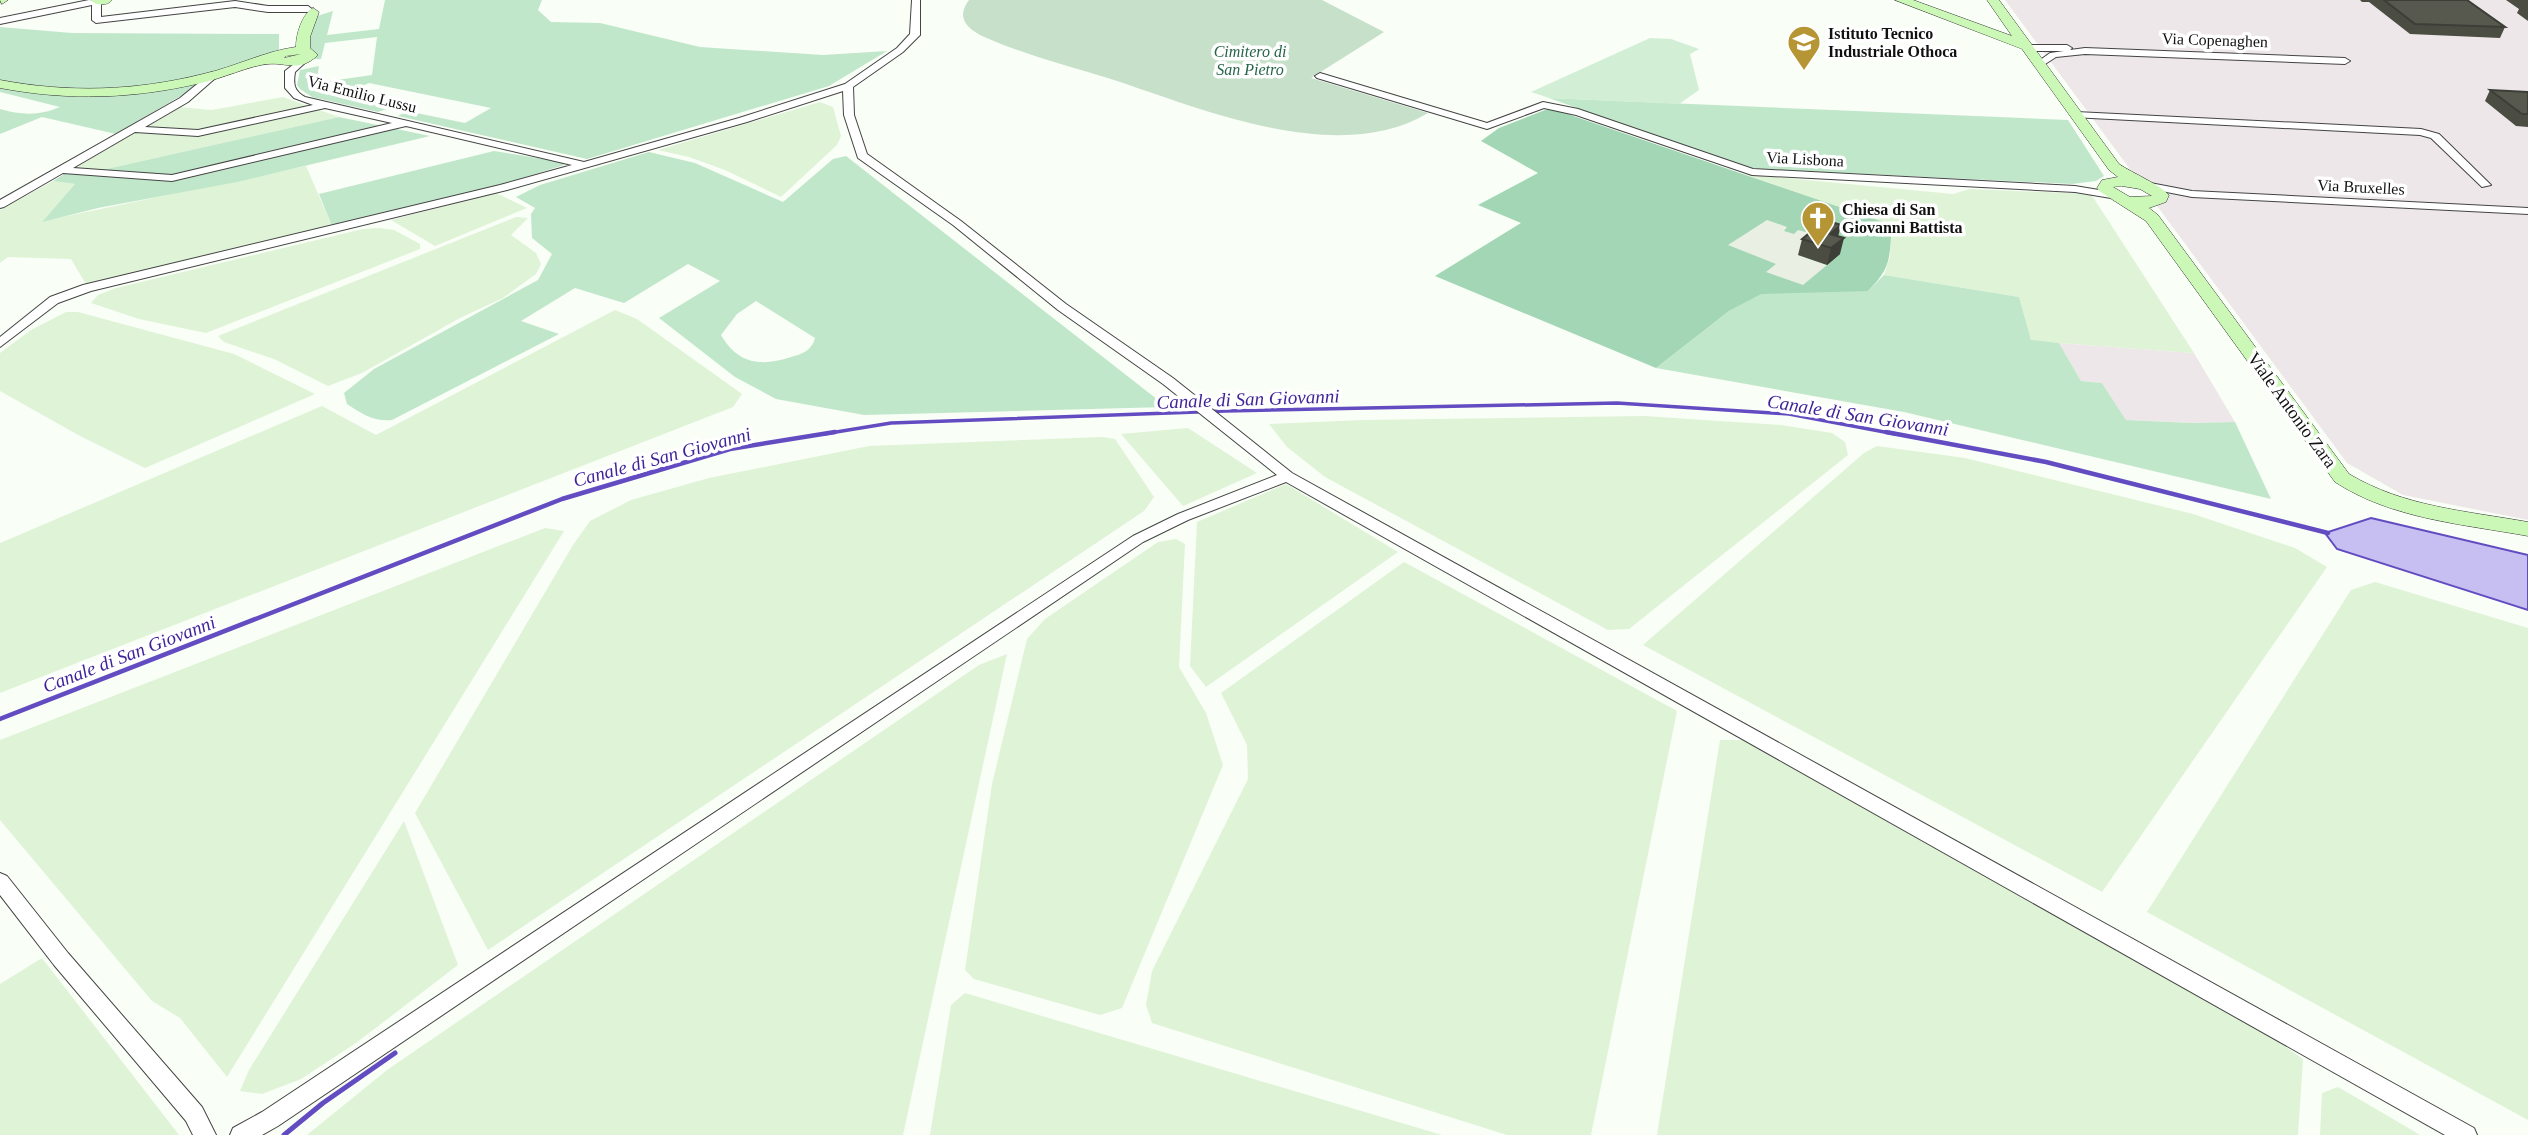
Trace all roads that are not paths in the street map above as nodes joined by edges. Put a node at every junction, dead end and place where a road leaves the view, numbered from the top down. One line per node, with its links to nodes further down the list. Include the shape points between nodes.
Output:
1 (100, 0): 5 (street, via 96,20); 7 (street)
2 (916, 0): 22 (street, via 915,35)
3 (1901, 0): 8 (main road)
4 (1993, 0): 9 (main road)
5 (240, 2): 6 (street, via 268,9)
6 (314, 6): 14 (main road, via 303,49)
7 (0, 20)
8 (1965, 21): 10 (main road); 11 (main road)
9 (2008, 21): 10 (main road); 11 (main road)
10 (1984, 25): 11 (main road)
11 (2024, 43): 12 (street, Via Copenaghen); 12 (street, Via Copenaghen); 16 (main road)
12 (2057, 47): 13 (street, Via Copenaghen)
13 (2085, 51): 15 (street, Via Copenaghen); 16 (street, Via Copenaghen, via 2053,55)
14 (281, 61): 17 (main road); 23 (street, Via Emilio Lussu, via 293,95)
15 (2345, 61)
16 (2039, 65): 24 (main road)
17 (215, 74): 19 (main road); 21 (street)
18 (1320, 76): 29 (street, Via Lisbona, via 1487,126 1543,106 1578,112 1752,172 2075,189)
19 (178, 83): 20 (main road, via 78,96); 21 (street)
20 (0, 85)
21 (199, 86): 26 (street)
22 (848, 86): 27 (street); 37 (street, via 849,115 862,156 957,223)
23 (327, 105): 25 (street, Via Emilio Lussu); 26 (street, via 198,133)
24 (2076, 115): 29 (main road); 31 (street, via 2421,132 2435,136)
25 (406, 123): 27 (street, Via Emilio Lussu); 28 (street, via 172,178)
26 (134, 129): 28 (street)
27 (581, 164): 36 (street, via 503,188 87,288 54,300)
28 (61, 170): 33 (street)
29 (2112, 182): 30 (main road); 34 (main road, Viale Antonio Zara, via 2130,202)
30 (2140, 183): 32 (street, Via Bruxelles); 34 (main road, via 2158,191)
31 (2486, 185)
32 (2192, 194): 34 (street, Via Bruxelles); 35 (street, Via Bruxelles)
33 (0, 205)
34 (2154, 206): 38 (main road, Viale Antonio Zara, via 2342,478 2390,502)
35 (2528, 211)
36 (0, 343)
37 (1287, 476): 41 (street, via 1139,539); 42 (street)
38 (2528, 529)
39 (0, 881): 40 (street, via 194,1114)
40 (205, 1135)
41 (241, 1135)
42 (2466, 1135)

